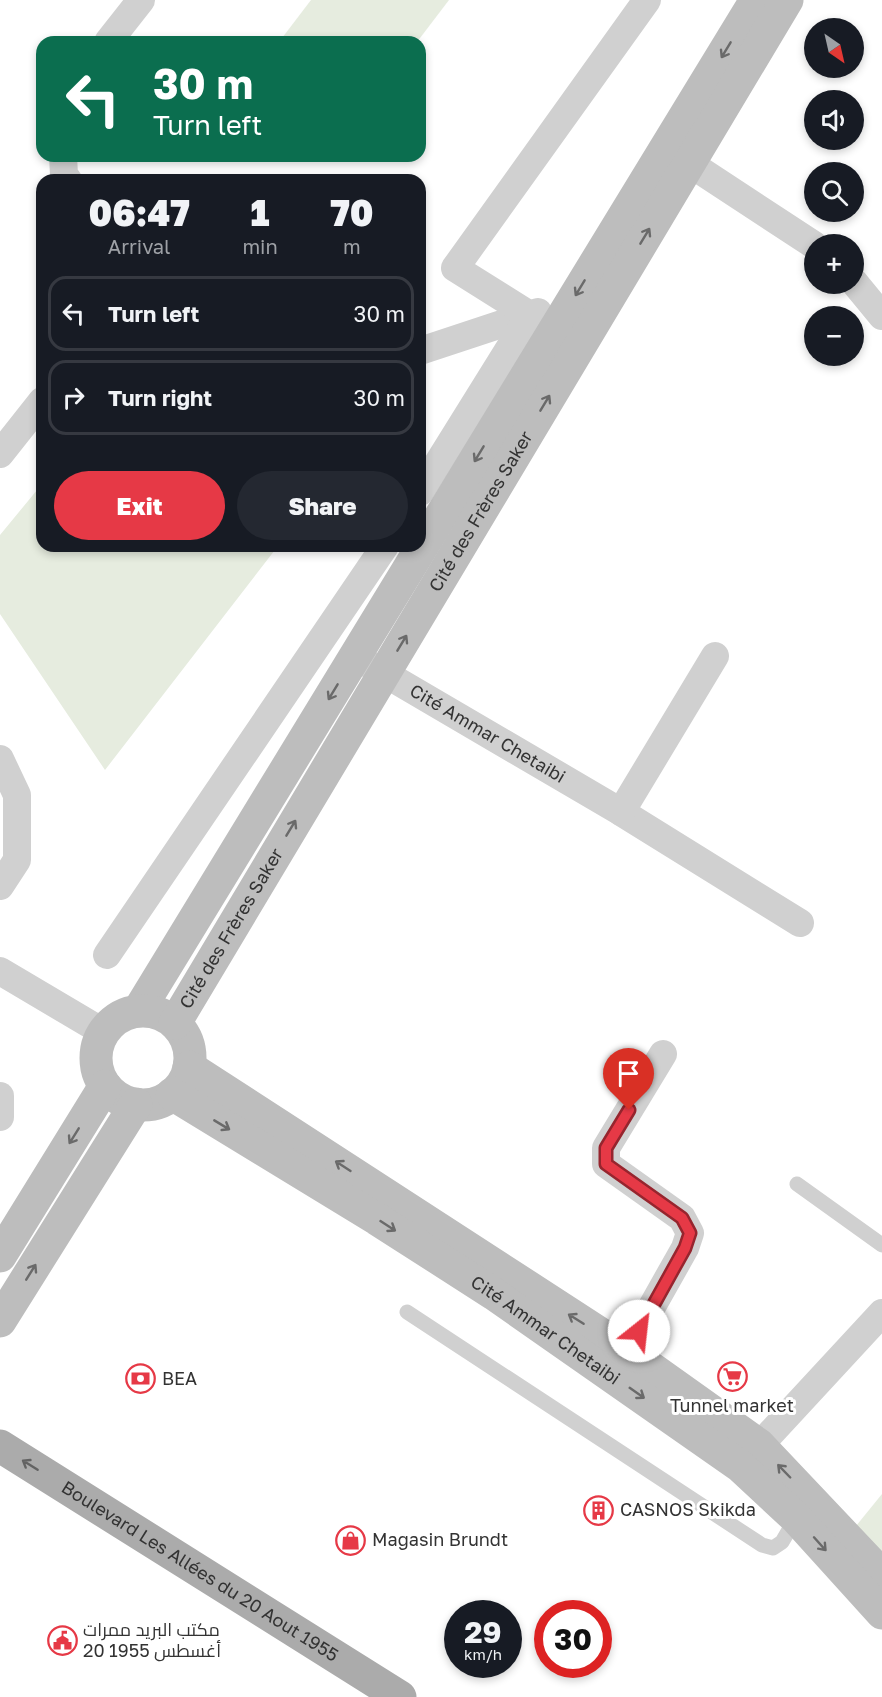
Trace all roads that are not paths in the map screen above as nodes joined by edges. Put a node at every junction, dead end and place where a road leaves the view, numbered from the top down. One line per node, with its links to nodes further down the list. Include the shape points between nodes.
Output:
1 (141, 0): 5 (street)
2 (647, 0): 9 (street, via 455,268)
3 (756, 0): 11 (main road, Cité des Frères Saker, one-way to 11)
4 (787, 0): 6 (main road, Cité des Frères Saker)
5 (113, 36)
6 (689, 163): 7 (street); 21 (main road, Cité des Frères Saker, one-way to 6)
7 (804, 238)
8 (864, 294): 10 (street)
9 (530, 315): 11 (street, via 542,311); 12 (street); 15 (street)
10 (882, 316)
11 (562, 317): 16 (main road, Cité des Frères Saker, one-way to 16)
12 (426, 349)
13 (36, 409): 14 (street)
14 (0, 454)
15 (426, 482)
16 (426, 540)
17 (382, 552): 26 (street)
18 (419, 552): 19 (main road, Cité des Frères Saker, one-way to 19)
19 (355, 656): 21 (street, Cité Ammar Chetaibi); 28 (main road, Cité des Frères Saker, one-way to 28)
20 (715, 656): 23 (street)
21 (384, 673): 23 (street, Cité Ammar Chetaibi); 29 (main road, Cité des Frères Saker, one-way to 21)
22 (0, 759): 24 (street, via 17,795 17,860)
23 (621, 812): 25 (street, Cité Ammar Chetaibi)
24 (0, 886)
25 (800, 923)
26 (107, 955)
27 (0, 971): 30 (street)
28 (139, 1011): 29 (main road, via 152,1011); 30 (main road, via 125,1014)
29 (175, 1023): 32 (main road, via 188,1043)
30 (103, 1032): 33 (main road, via 96,1059)
31 (663, 1054): 44 (street, via 606,1148 606,1164 682,1218 690,1233)
32 (189, 1067): 34 (main road, via 180,1087); 44 (main road, Cité Ammar Chetaibi, one-way to 32)
33 (105, 1086): 36 (main road, via 113,1095); 40 (main road, one-way to 40)
34 (172, 1094): 36 (main road, via 148,1105); 46 (main road, Cité Ammar Chetaibi, one-way to 46)
35 (0, 1096): 37 (street)
36 (136, 1104): 43 (main road, one-way to 36)
37 (0, 1117)
38 (797, 1184): 39 (lane)
39 (882, 1245)
40 (0, 1256)
41 (407, 1312): 48 (lane, via 762,1545 773,1548 782,1542)
42 (882, 1313): 46 (street)
43 (0, 1321)
44 (627, 1351): 46 (main road, Cité Ammar Chetaibi)
45 (0, 1446): 52 (main road, Boulevard Les Allées du 20 Aout 1955, one-way to 45)
46 (750, 1456): 48 (main road, Cité Ammar Chetaibi); 49 (main road, Cité Ammar Chetaibi, one-way to 46)
47 (0, 1473): 51 (main road, Boulevard Les Allées du 20 Aout 1955)
48 (796, 1518): 50 (main road, Cité Ammar Chetaibi, one-way to 50)
49 (882, 1575)
50 (882, 1613)
51 (357, 1697)
52 (400, 1697)

